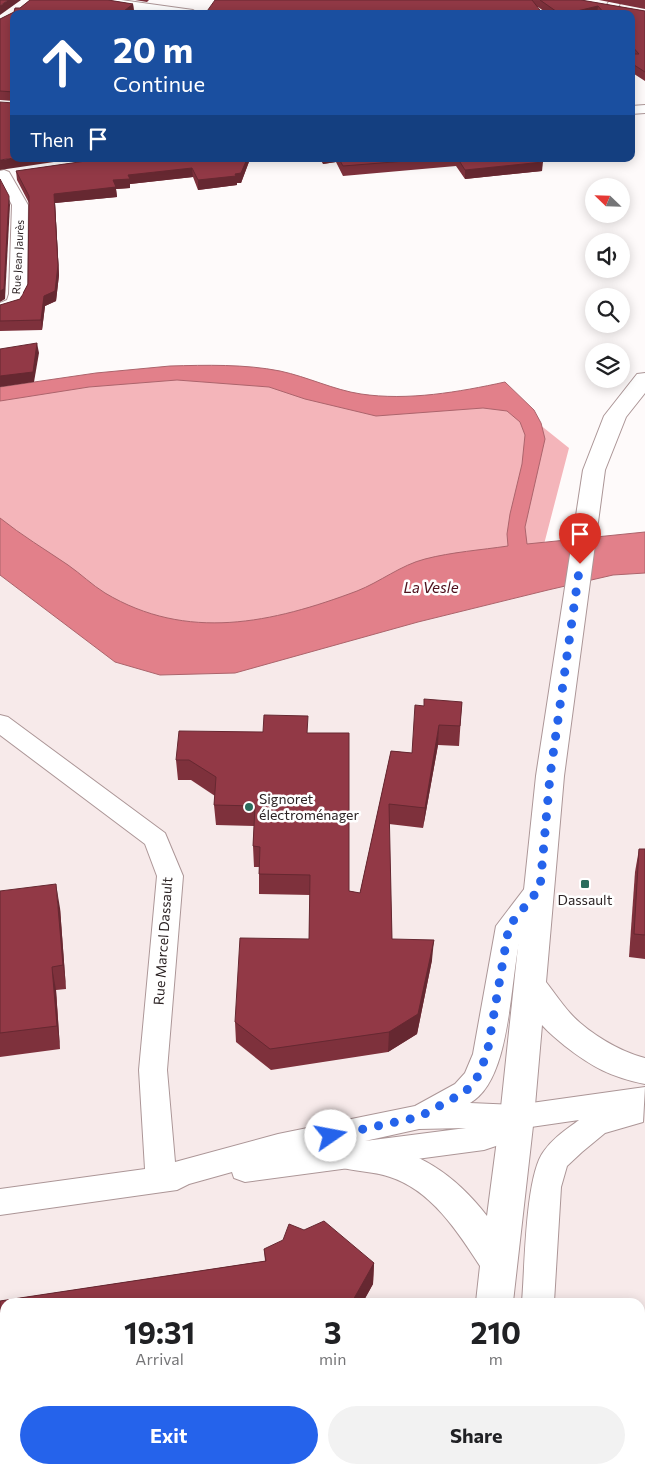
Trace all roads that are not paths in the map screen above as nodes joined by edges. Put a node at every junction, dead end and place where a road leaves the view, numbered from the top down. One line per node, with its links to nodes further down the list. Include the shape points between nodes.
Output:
1 (93, 0): 3 (street)
2 (608, 6): 4 (street)
3 (164, 10)
4 (628, 10)
5 (22, 172): 6 (street)
6 (2, 176): 7 (street, Rue Jean Jaurès, via 20,205 18,294 15,303)
7 (3, 308)
8 (645, 380): 10 (street, via 615,416 594,470 550,776)
9 (0, 723): 18 (street, Rue Marcel Dassault, via 156,839 170,876 153,1070)
10 (540, 888): 11 (street); 15 (street, via 509,926 487,1054 476,1080 465,1092)
11 (530, 985): 12 (street, via 559,1023 600,1055 622,1066); 16 (street)
12 (645, 1071)
13 (645, 1099): 16 (street)
14 (645, 1110): 22 (street, via 596,1124 554,1160 546,1186)
15 (419, 1117): 16 (street); 18 (street, via 278,1147)
16 (517, 1117): 17 (street, via 498,1133 484,1138); 20 (street)
17 (349, 1156): 18 (street); 20 (street, via 391,1162 420,1174 445,1191 472,1222)
18 (161, 1179): 19 (street)
19 (0, 1202)
20 (499, 1263): 21 (street)
21 (495, 1298)
22 (538, 1298)

